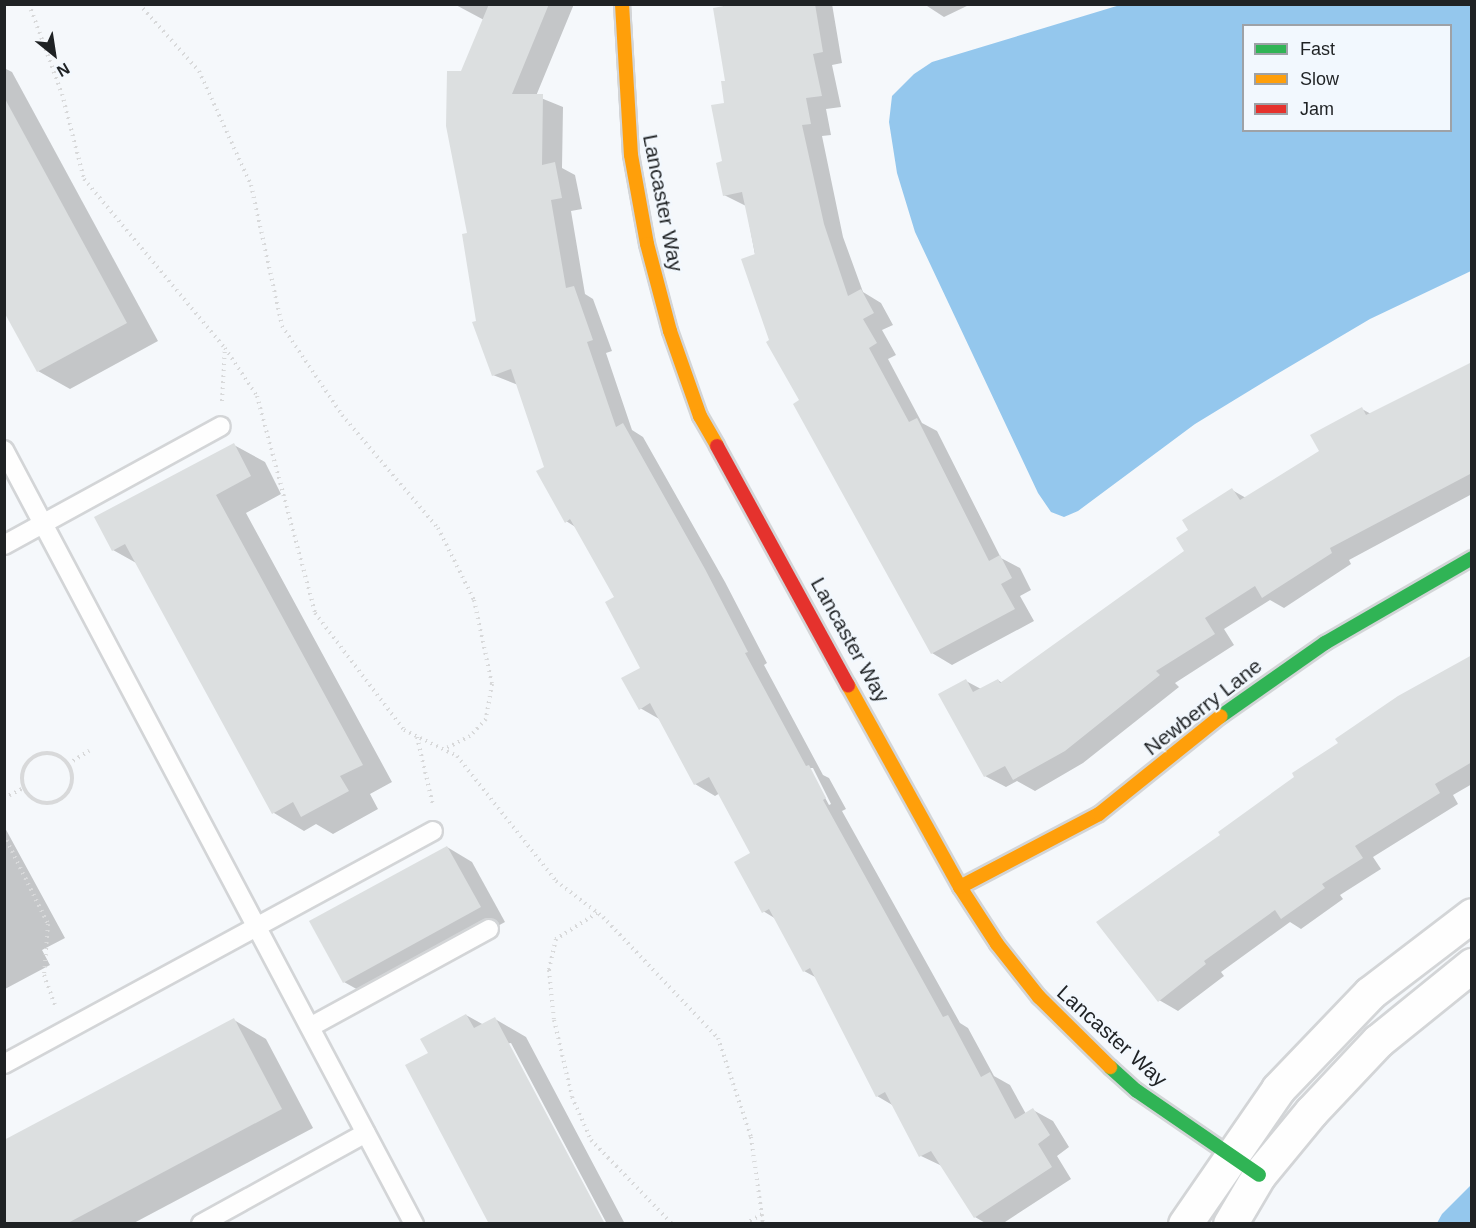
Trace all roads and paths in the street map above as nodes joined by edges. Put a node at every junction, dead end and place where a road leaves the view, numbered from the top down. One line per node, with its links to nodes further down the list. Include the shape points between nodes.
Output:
1 (29, 4): 5 (path)
2 (34, 4): 5 (path)
3 (139, 4): 13 (path, via 199,71 251,185 282,326 342,414 438,528 474,600 492,684 486,719 470,736)
4 (622, 4): 20 (street, Lancaster Way, via 631,155 645,233 670,331 700,416)
5 (32, 11): 6 (path, via 62,94 84,179)
6 (225, 348): 7 (path); 12 (path, via 257,396 315,613 404,730)
7 (221, 426): 9 (lane)
8 (4, 450): 9 (lane)
9 (44, 524): 10 (lane); 23 (lane)
10 (4, 545)
11 (1472, 558): 20 (street, Newberry Lane, via 1325,643 1246,696 1099,814)
12 (417, 736): 13 (path); 18 (path, via 432,799)
13 (444, 749): 21 (path, via 457,756 556,881)
14 (89, 751): 15 (path)
15 (68, 764): 16 (path, via 56,754 33,757 23,772); 16 (path, via 73,779 61,799 36,801)
16 (24, 789): 17 (path)
17 (4, 798)
18 (433, 831): 23 (lane)
19 (4, 835): 26 (path, via 48,924 44,975)
20 (960, 887): 30 (street, Lancaster Way, via 1039,998 1086,1046 1137,1091)
21 (597, 913): 32 (path, via 718,1038 751,1137); 35 (path, via 556,939 549,970 554,1020 572,1097 591,1140)
22 (1472, 915): 30 (street, via 1370,993 1278,1089)
23 (257, 927): 27 (lane); 28 (lane)
24 (489, 929): 27 (lane)
25 (1472, 964): 31 (street, via 1378,1041)
26 (57, 1009)
27 (310, 1027): 29 (lane)
28 (4, 1064)
29 (366, 1132): 33 (lane); 34 (lane)
30 (1229, 1156): 31 (street, Lancaster Way); 38 (street)
31 (1259, 1175): 39 (street)
32 (762, 1214): 36 (path); 37 (path)
33 (201, 1224)
34 (414, 1224)
35 (672, 1224)
36 (745, 1224)
37 (763, 1224)
38 (1185, 1224)
39 (1230, 1224)

